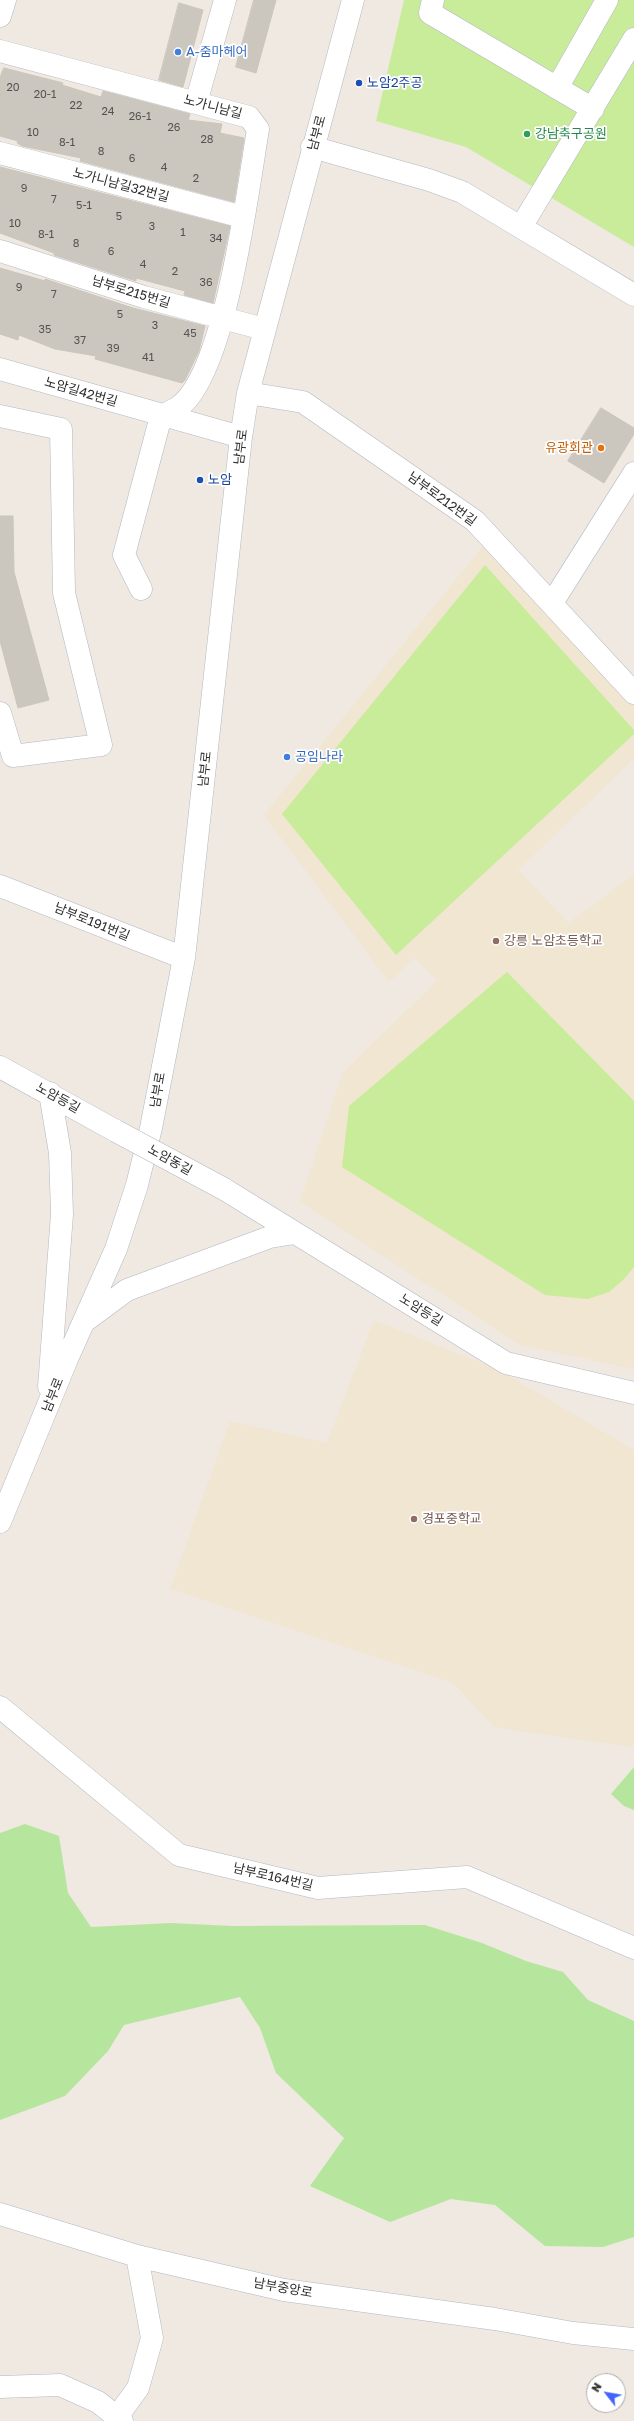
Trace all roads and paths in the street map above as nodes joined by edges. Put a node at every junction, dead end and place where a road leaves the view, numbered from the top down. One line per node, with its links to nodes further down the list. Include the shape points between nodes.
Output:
1 (5, 0): 6 (street)
2 (225, 0): 10 (street)
3 (353, 0): 12 (street, 남부로)
4 (433, 0): 9 (street, via 430,13)
5 (607, 0): 9 (street)
6 (0, 16)
7 (634, 39): 11 (street)
8 (0, 51): 10 (street, 노가니남길)
9 (557, 88): 11 (street)
10 (196, 103): 14 (street, 노가니남길, via 249,117 258,129)
11 (594, 109): 15 (street)
12 (312, 148): 15 (street, via 429,180 462,192); 19 (street, 남부로)
13 (0, 153): 14 (street, 노가니남길32번길)
14 (243, 217): 18 (street, 노가니남길)
15 (521, 227): 17 (street)
16 (0, 251): 18 (street, 남부로215번길, via 144,297)
17 (634, 295)
18 (223, 318): 19 (street, 남부로215번길); 23 (street, via 199,382 180,406)
19 (264, 329): 21 (street, 남부로)
20 (0, 369): 23 (street, 노암길42번길)
21 (248, 393): 24 (street, 남부로); 27 (street, 남부로212번길, via 303,402 475,521)
22 (0, 416): 30 (street, via 61,429 64,593 101,745)
23 (161, 416): 24 (street, 노암길42번길); 26 (street, via 124,555)
24 (241, 437): 32 (street, 남부로)
25 (634, 474): 27 (street)
26 (141, 589)
27 (552, 603): 28 (street, 남부로212번길)
28 (634, 692)
29 (0, 713): 30 (street)
30 (6, 759)
31 (0, 886): 32 (street, 남부로191번길)
32 (184, 958): 38 (street, 남부로, via 152,1128 137,1185 116,1249)
33 (0, 1067): 34 (street, 노암등길)
34 (50, 1093): 35 (street, 노암등길); 40 (street, via 60,1153 62,1214)
35 (116, 1131): 36 (street, 노암동길, bridge)
36 (224, 1189): 37 (street, 노암등길)
37 (295, 1233): 38 (street, via 270,1237 128,1290); 39 (street, 노암등길, via 506,1363)
38 (84, 1321): 40 (street, 남부로)
39 (634, 1393)
40 (48, 1408): 41 (street, 남부로)
41 (0, 1522)
42 (0, 1707): 43 (street, 남부로164번길, via 179,1855 318,1888 467,1877)
43 (634, 1948)
44 (0, 2214): 45 (street, 남부중앙로)
45 (137, 2256): 47 (street, 남부중앙로, via 284,2290 495,2320); 50 (street, via 152,2338 138,2388)
46 (634, 2333): 47 (street, 남부중앙로)
47 (573, 2334): 48 (street, 남부중앙로)
48 (634, 2339)
49 (0, 2387): 50 (street, via 60,2385 98,2402)
50 (120, 2419)

